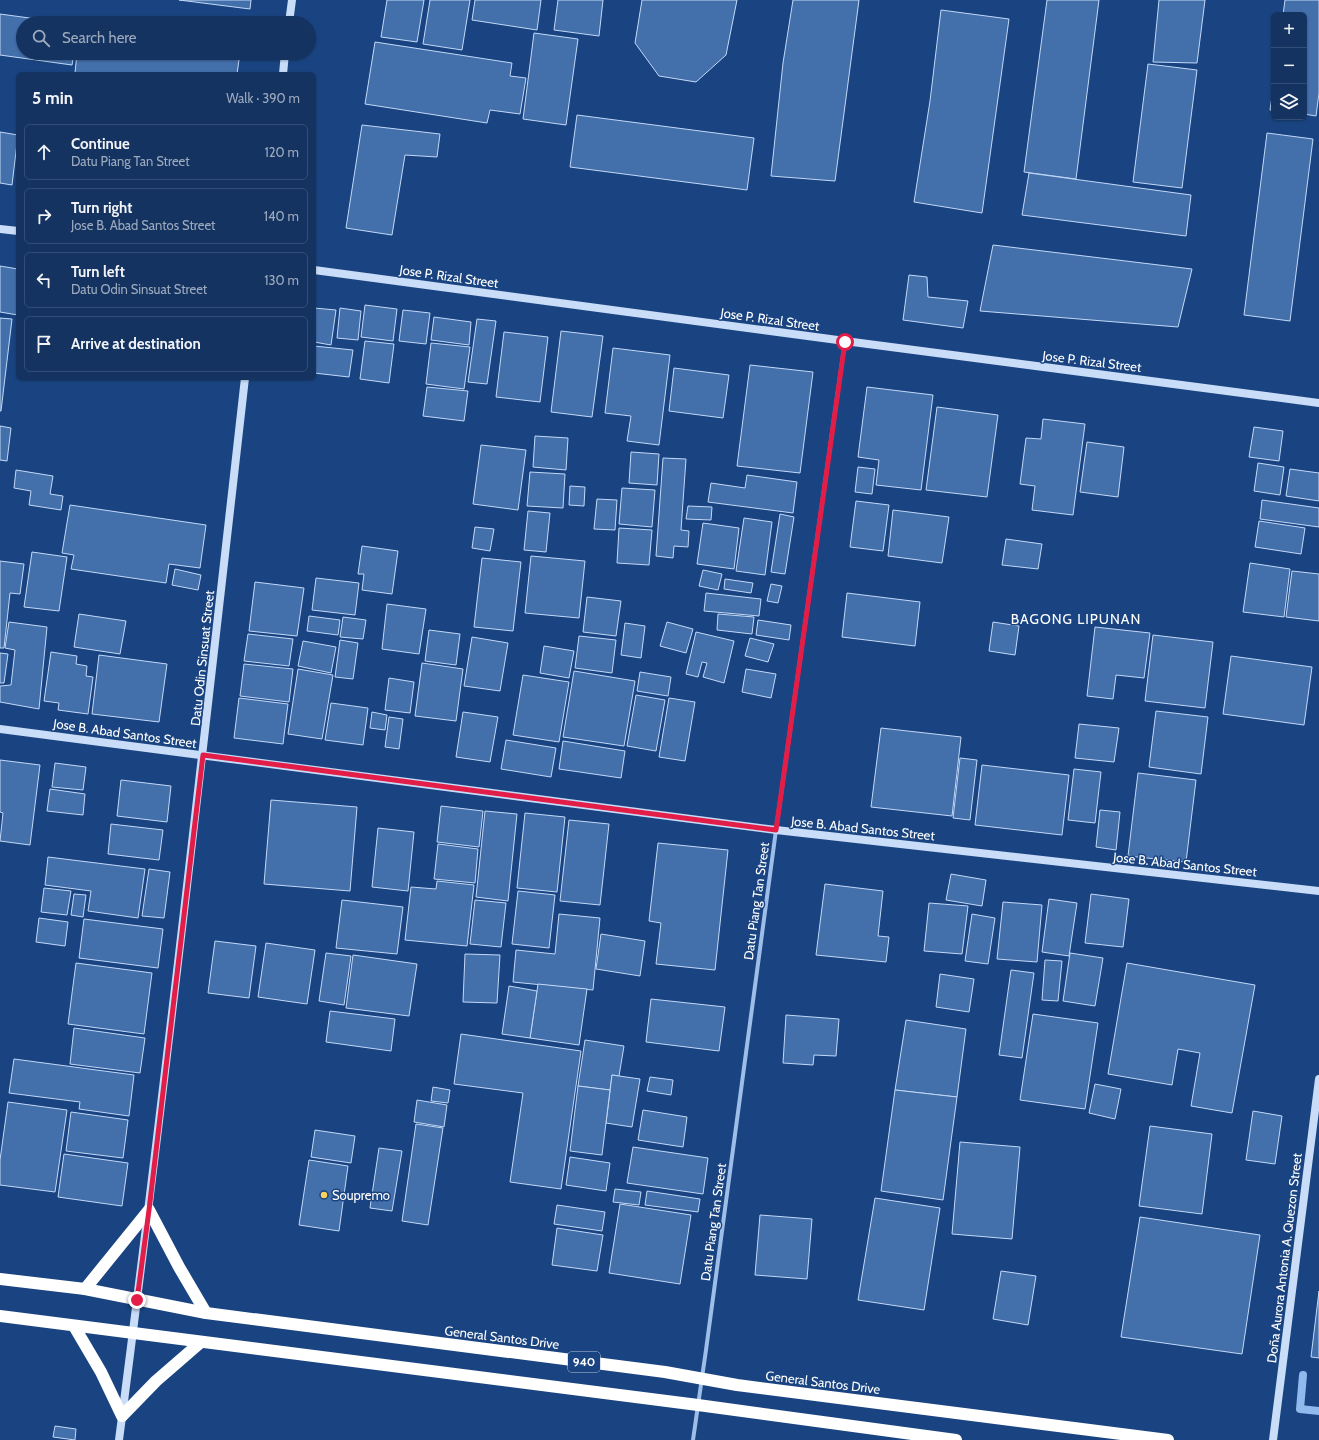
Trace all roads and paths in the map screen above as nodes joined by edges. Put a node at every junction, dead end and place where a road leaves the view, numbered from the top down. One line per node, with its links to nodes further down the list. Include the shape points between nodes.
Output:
1 (292, 0): 2 (street)
2 (290, 16)
3 (285, 60): 4 (street)
4 (283, 72)
5 (0, 229): 6 (street)
6 (16, 231)
7 (316, 270): 8 (street, Jose P. Rizal Street)
8 (845, 342): 10 (street, Jose P. Rizal Street); 13 (street, Datu Piang Tan Street)
9 (245, 380): 12 (street, Datu Odin Sinsuat Street)
10 (1319, 403)
11 (0, 729): 12 (street, Jose B. Abad Santos Street)
12 (203, 755): 13 (street, Jose B. Abad Santos Street); 16 (street, Datu Odin Sinsuat Street)
13 (776, 830): 14 (street, Jose B. Abad Santos Street); 25 (street, Datu Piang Tan Street)
14 (1319, 891)
15 (1319, 1080): 32 (street, Doña Aurora Antonia A. Quezon Street)
16 (149, 1210): 18 (highway); 19 (street, Datu Odin Sinsuat Street); 20 (highway)
17 (0, 1279): 18 (highway, General Santos Drive / 940)
18 (85, 1289): 19 (highway, General Santos Drive / 940)
19 (137, 1300): 20 (highway, General Santos Drive / 940); 23 (street, Datu Odin Sinsuat Street)
20 (206, 1313): 25 (highway, General Santos Drive / 940)
21 (0, 1316): 22 (highway, 940)
22 (74, 1326): 23 (highway, 940); 27 (highway, via 101,1372)
23 (133, 1332): 24 (highway, 940); 27 (street, Datu Odin Sinsuat Street)
24 (201, 1342): 26 (highway, 940); 27 (highway, via 156,1381)
25 (702, 1378): 26 (street, Datu Piang Tan Street); 31 (highway, General Santos Drive / 940, via 737,1385)
26 (698, 1405): 29 (street, Datu Piang Tan Street); 30 (highway, 940)
27 (122, 1416): 28 (street, Datu Odin Sinsuat Street)
28 (119, 1440)
29 (693, 1440)
30 (956, 1440)
31 (1168, 1440)
32 (1273, 1440)

